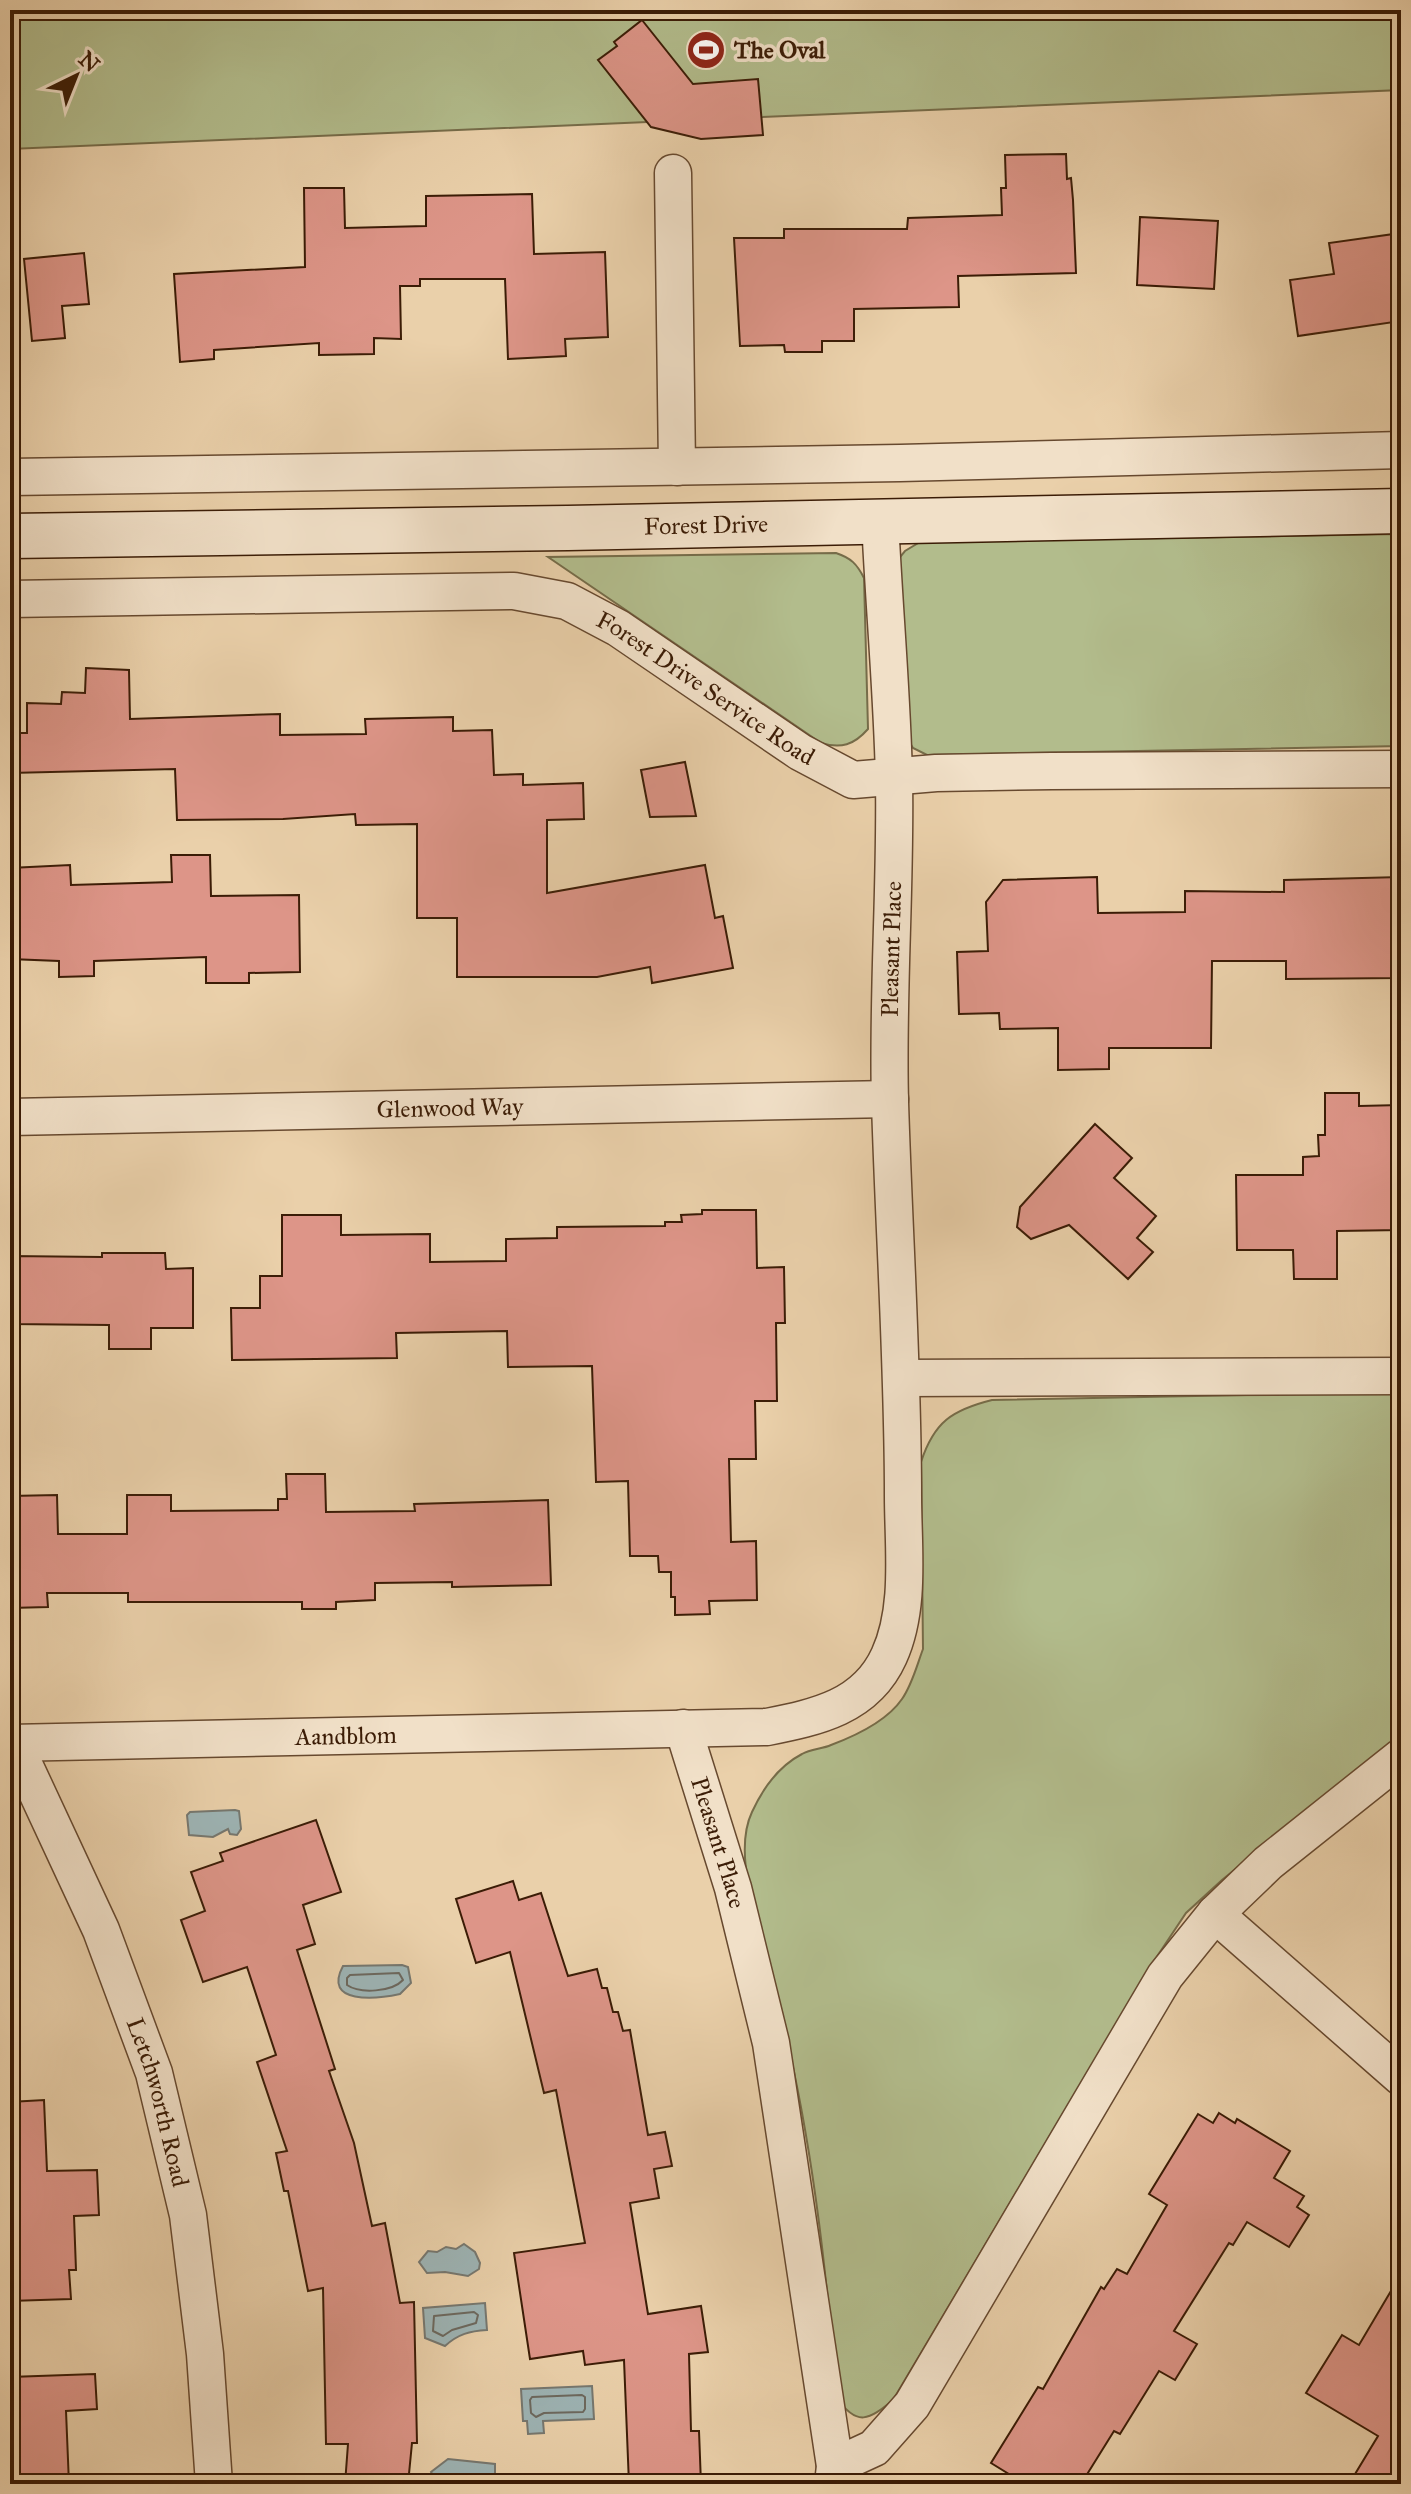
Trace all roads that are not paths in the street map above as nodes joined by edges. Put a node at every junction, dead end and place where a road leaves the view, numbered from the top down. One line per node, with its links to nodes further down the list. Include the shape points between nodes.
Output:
1 (673, 173): 3 (street)
2 (1401, 450): 3 (street)
3 (677, 467): 4 (street)
4 (10, 477)
5 (1401, 511): 6 (main road, Forest Drive)
6 (880, 520): 7 (main road, Forest Drive); 10 (street, Pleasant Place)
7 (10, 536)
8 (10, 599): 10 (street, Forest Drive Service Road, via 514,591 567,601 618,628 800,752 853,780)
9 (1401, 769): 10 (street, Forest Drive Service Road)
10 (894, 777): 11 (street, Pleasant Place)
11 (890, 1099): 12 (street, Glenwood Way); 14 (street, Pleasant Place)
12 (10, 1117)
13 (1401, 1376): 14 (street)
14 (903, 1378): 15 (street, Pleasant Place, via 902,1610 876,1681 848,1704 816,1717 767,1727)
15 (683, 1728): 16 (street, Aandblom); 20 (street, Pleasant Place, via 733,1888 771,2043)
16 (12, 1743): 21 (street, Letchworth Road, via 101,1930 154,2073 188,2215)
17 (1401, 1757): 18 (street, Pleasant Place, via 1268,1863)
18 (1215, 1914): 19 (street); 20 (street, Pleasant Place, via 1165,1976 912,2405 874,2448)
19 (1401, 2077)
20 (834, 2475)
21 (214, 2484)

